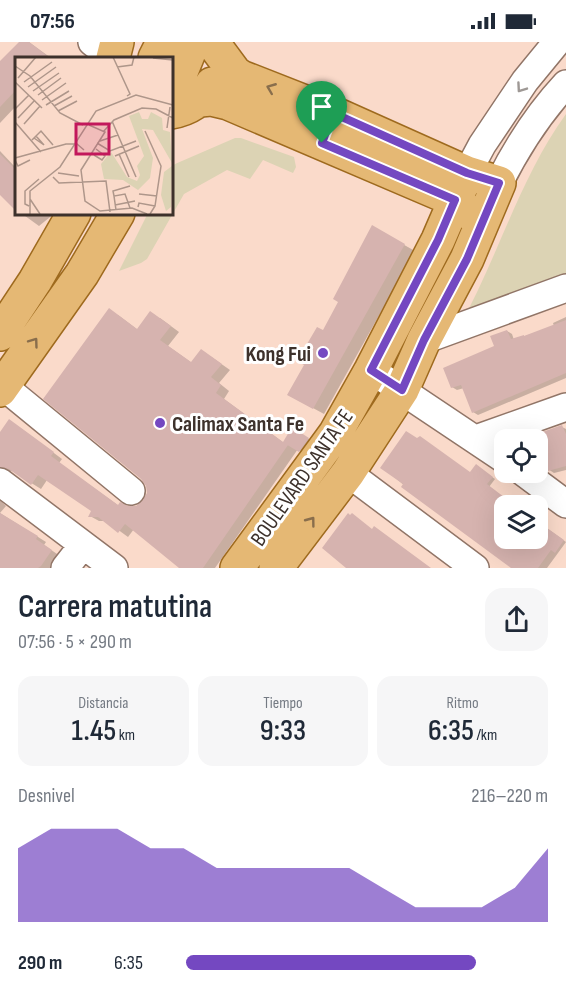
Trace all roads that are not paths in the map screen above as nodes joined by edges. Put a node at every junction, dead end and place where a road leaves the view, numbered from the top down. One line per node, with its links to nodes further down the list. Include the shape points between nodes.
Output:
1 (92, 42): 6 (street)
2 (117, 42): 7 (main road)
3 (163, 42): 8 (main road)
4 (557, 42): 13 (street, BOULEVARD SANTA FE, one-way to 13, via 512,99)
5 (209, 45): 10 (main road, via 218,69 212,86); 11 (main road, one-way to 5, via 235,73)
6 (112, 57)
7 (113, 57)
8 (156, 57)
9 (566, 84): 12 (street, BOULEVARD SANTA FE, via 526,135)
10 (180, 108): 11 (main road, via 211,99)
11 (328, 128): 13 (main road)
12 (499, 183): 13 (main road); 16 (main road, BOULEVARD SANTA FE)
13 (461, 186): 16 (main road); 22 (main road, BOULEVARD SANTA FE, via 438,240)
14 (73, 214): 17 (main road)
15 (117, 214): 23 (main road, one-way to 15, via 82,274)
16 (481, 223): 21 (main road, BOULEVARD SANTA FE, via 467,259)
17 (35, 281): 19 (main road); 20 (main road)
18 (566, 288): 21 (street)
19 (0, 306)
20 (0, 334)
21 (424, 340): 24 (main road, BOULEVARD SANTA FE)
22 (371, 370): 24 (street); 34 (main road, BOULEVARD SANTA FE, via 322,454)
23 (1, 387): 31 (street)
24 (402, 390): 26 (street); 28 (main road, BOULEVARD SANTA FE)
25 (565, 411): 26 (street)
26 (476, 439): 27 (street)
27 (494, 452)
28 (348, 473): 35 (main road, BOULEVARD SANTA FE, one-way to 28); 38 (street)
29 (0, 482): 33 (street)
30 (538, 483): 32 (street)
31 (131, 491)
32 (566, 504)
33 (83, 545): 36 (street); 37 (street)
34 (245, 556): 35 (street)
35 (278, 566)
36 (65, 568)
37 (114, 568)
38 (474, 568)

